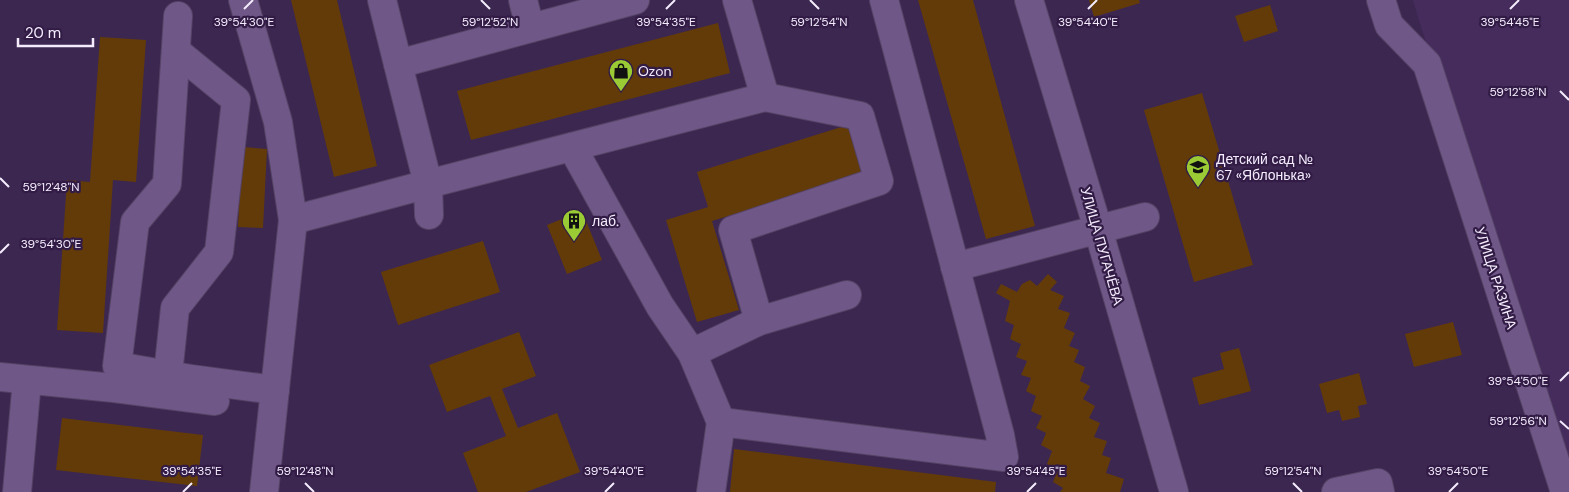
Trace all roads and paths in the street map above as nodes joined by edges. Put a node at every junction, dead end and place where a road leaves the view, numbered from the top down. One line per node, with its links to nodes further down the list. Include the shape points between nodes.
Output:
1 (243, 0): 18 (street, via 278,122)
2 (382, 0): 12 (street)
3 (523, 0): 10 (street)
4 (635, 0): 10 (street)
5 (737, 0): 13 (street)
6 (884, 0): 20 (street)
7 (1029, 0): 19 (street, УЛИЦА ПУГАЧЁВА)
8 (1381, 0): 35 (street, УЛИЦА РАЗИНА, via 1389,25 1427,64)
9 (178, 16): 11 (street)
10 (530, 28): 12 (street)
11 (176, 51): 24 (street, via 236,100 219,252 175,308); 24 (street, via 167,184 135,222 117,366)
12 (398, 64): 15 (street)
13 (766, 98): 14 (street); 22 (street, via 860,116 879,181 733,230)
14 (572, 147): 15 (street); 23 (street, via 660,306)
15 (428, 184): 16 (street); 18 (street)
16 (429, 215)
17 (1145, 217): 19 (street)
18 (293, 220): 27 (street)
19 (1098, 229): 20 (street); 32 (street, УЛИЦА ПУГАЧЁВА)
20 (955, 267): 28 (street, via 1004,457)
21 (847, 295): 22 (street)
22 (759, 321): 23 (street)
23 (692, 353): 28 (street)
24 (168, 374): 27 (street)
25 (0, 377): 26 (street)
26 (27, 380): 27 (street); 29 (street)
27 (274, 399): 30 (street)
28 (721, 422): 31 (street)
29 (17, 492)
30 (264, 492)
31 (711, 492)
32 (1174, 492)
33 (1336, 492): 34 (street, via 1378,482)
34 (1380, 492)
35 (1565, 492)

